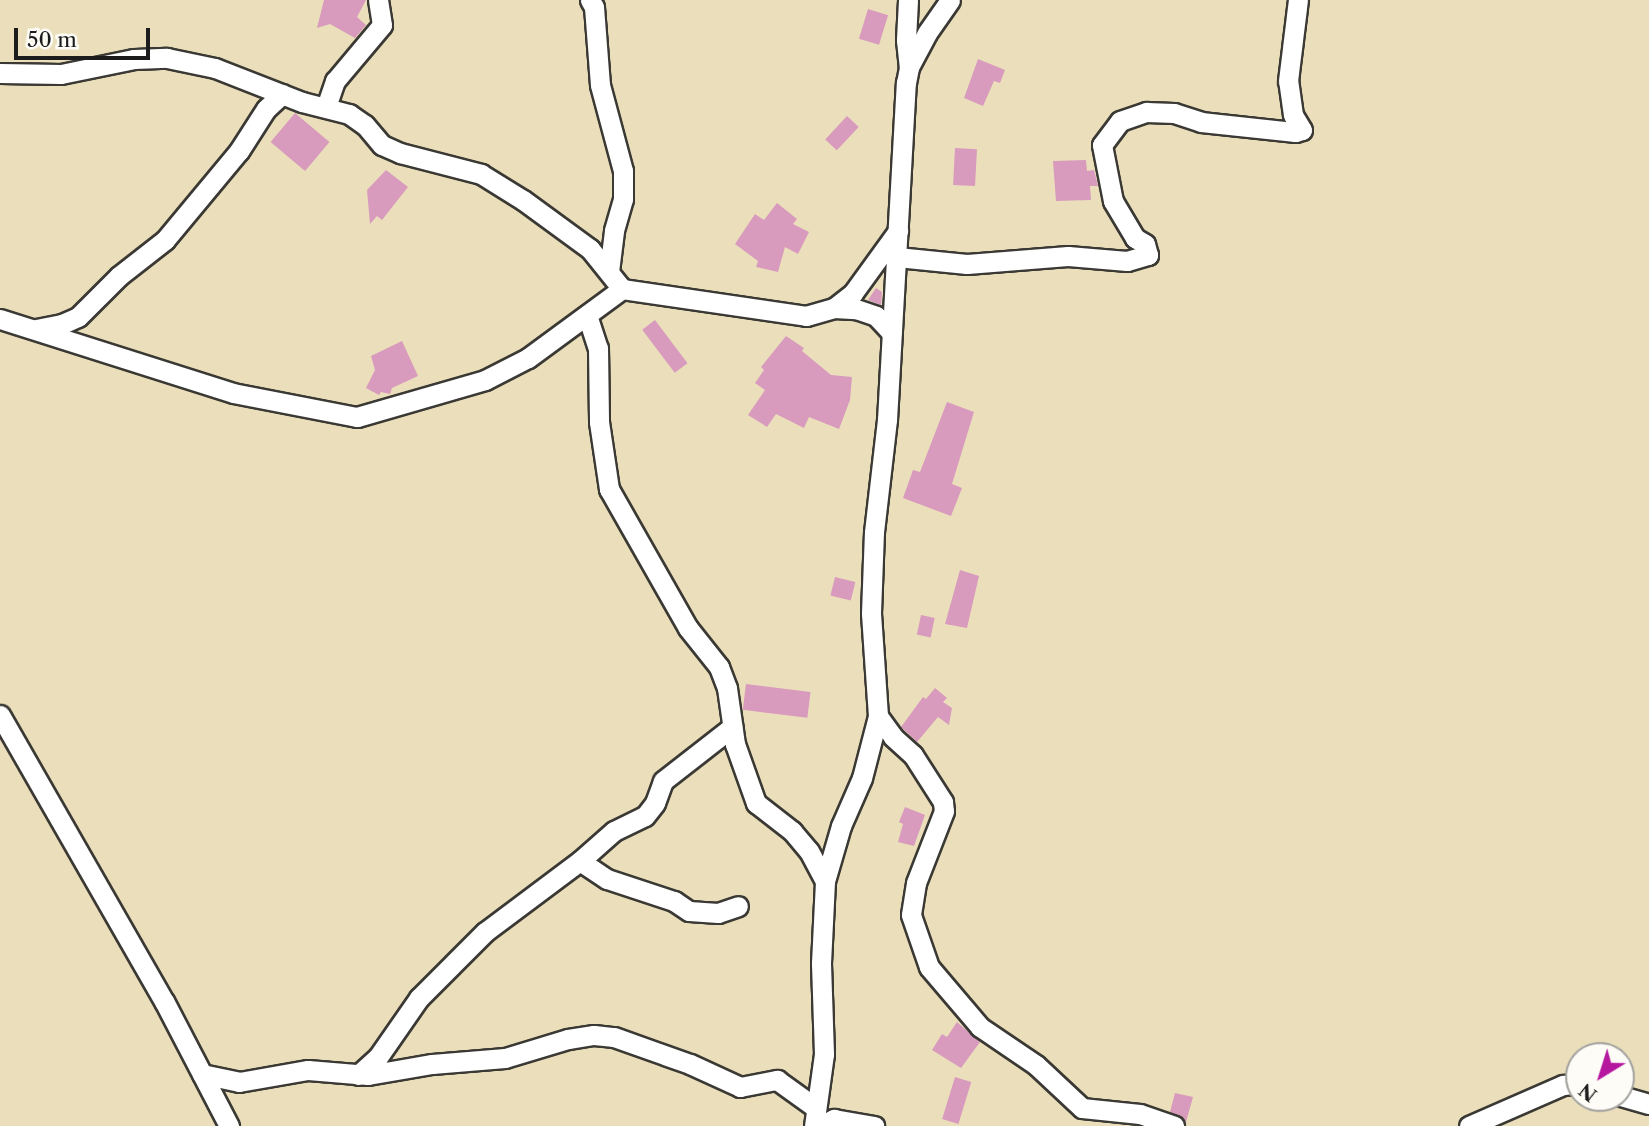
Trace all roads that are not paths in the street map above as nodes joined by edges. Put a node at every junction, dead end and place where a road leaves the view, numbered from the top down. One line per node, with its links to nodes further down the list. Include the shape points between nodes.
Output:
1 (378, 0): 9 (street, via 382,25 335,81)
2 (590, 0): 12 (street, via 600,85 623,171 623,199)
3 (908, 0): 6 (street)
4 (950, 0): 6 (street)
5 (1298, 0): 11 (street, via 1288,81 1293,115 1302,130 1201,122 1174,113 1146,112 1120,121 1102,145 1114,201 1135,238 1145,244 1148,256 1127,261 1068,256 967,264)
6 (909, 67): 10 (street)
7 (0, 73): 8 (street, via 61,74 134,59 167,58 215,68)
8 (282, 94): 9 (street); 17 (street, via 165,240 119,276 78,317)
9 (326, 107): 12 (street, via 349,114 382,145 400,153 481,174 590,249)
10 (899, 230): 11 (street); 14 (street, via 853,293)
11 (897, 257): 18 (street)
12 (609, 270): 13 (street)
13 (622, 289): 14 (street, via 806,316); 15 (street)
14 (834, 308): 18 (street, via 876,316)
15 (587, 315): 17 (street, via 528,358 485,380 357,417 233,393); 20 (street, via 598,348 599,422 609,489 688,628 719,667)
16 (0, 319): 17 (street)
17 (31, 330)
18 (892, 333): 21 (street, via 870,612)
19 (0, 715): 25 (street)
20 (732, 727): 22 (street, via 663,781 645,816 614,831); 23 (street, via 756,803 792,831)
21 (883, 739): 23 (street, via 841,826); 32 (street, via 914,755 943,802 944,811 916,883 911,915 929,967 980,1027 1036,1065 1082,1108 1140,1114)
22 (580, 861): 24 (street, via 607,879 674,901 689,911 718,913); 26 (street, via 485,932 419,998 378,1057)
23 (825, 881): 29 (street)
24 (738, 906)
25 (202, 1074): 27 (street); 30 (street)
26 (358, 1075): 27 (street, via 308,1070); 29 (street, via 505,1058 594,1035 614,1037 690,1064 740,1087 777,1080)
27 (239, 1082): 30 (street, via 229,1091)
28 (1565, 1085): 33 (street)
29 (820, 1116): 31 (street)
30 (224, 1117)
31 (874, 1126)
32 (1174, 1126)
33 (1469, 1126)

